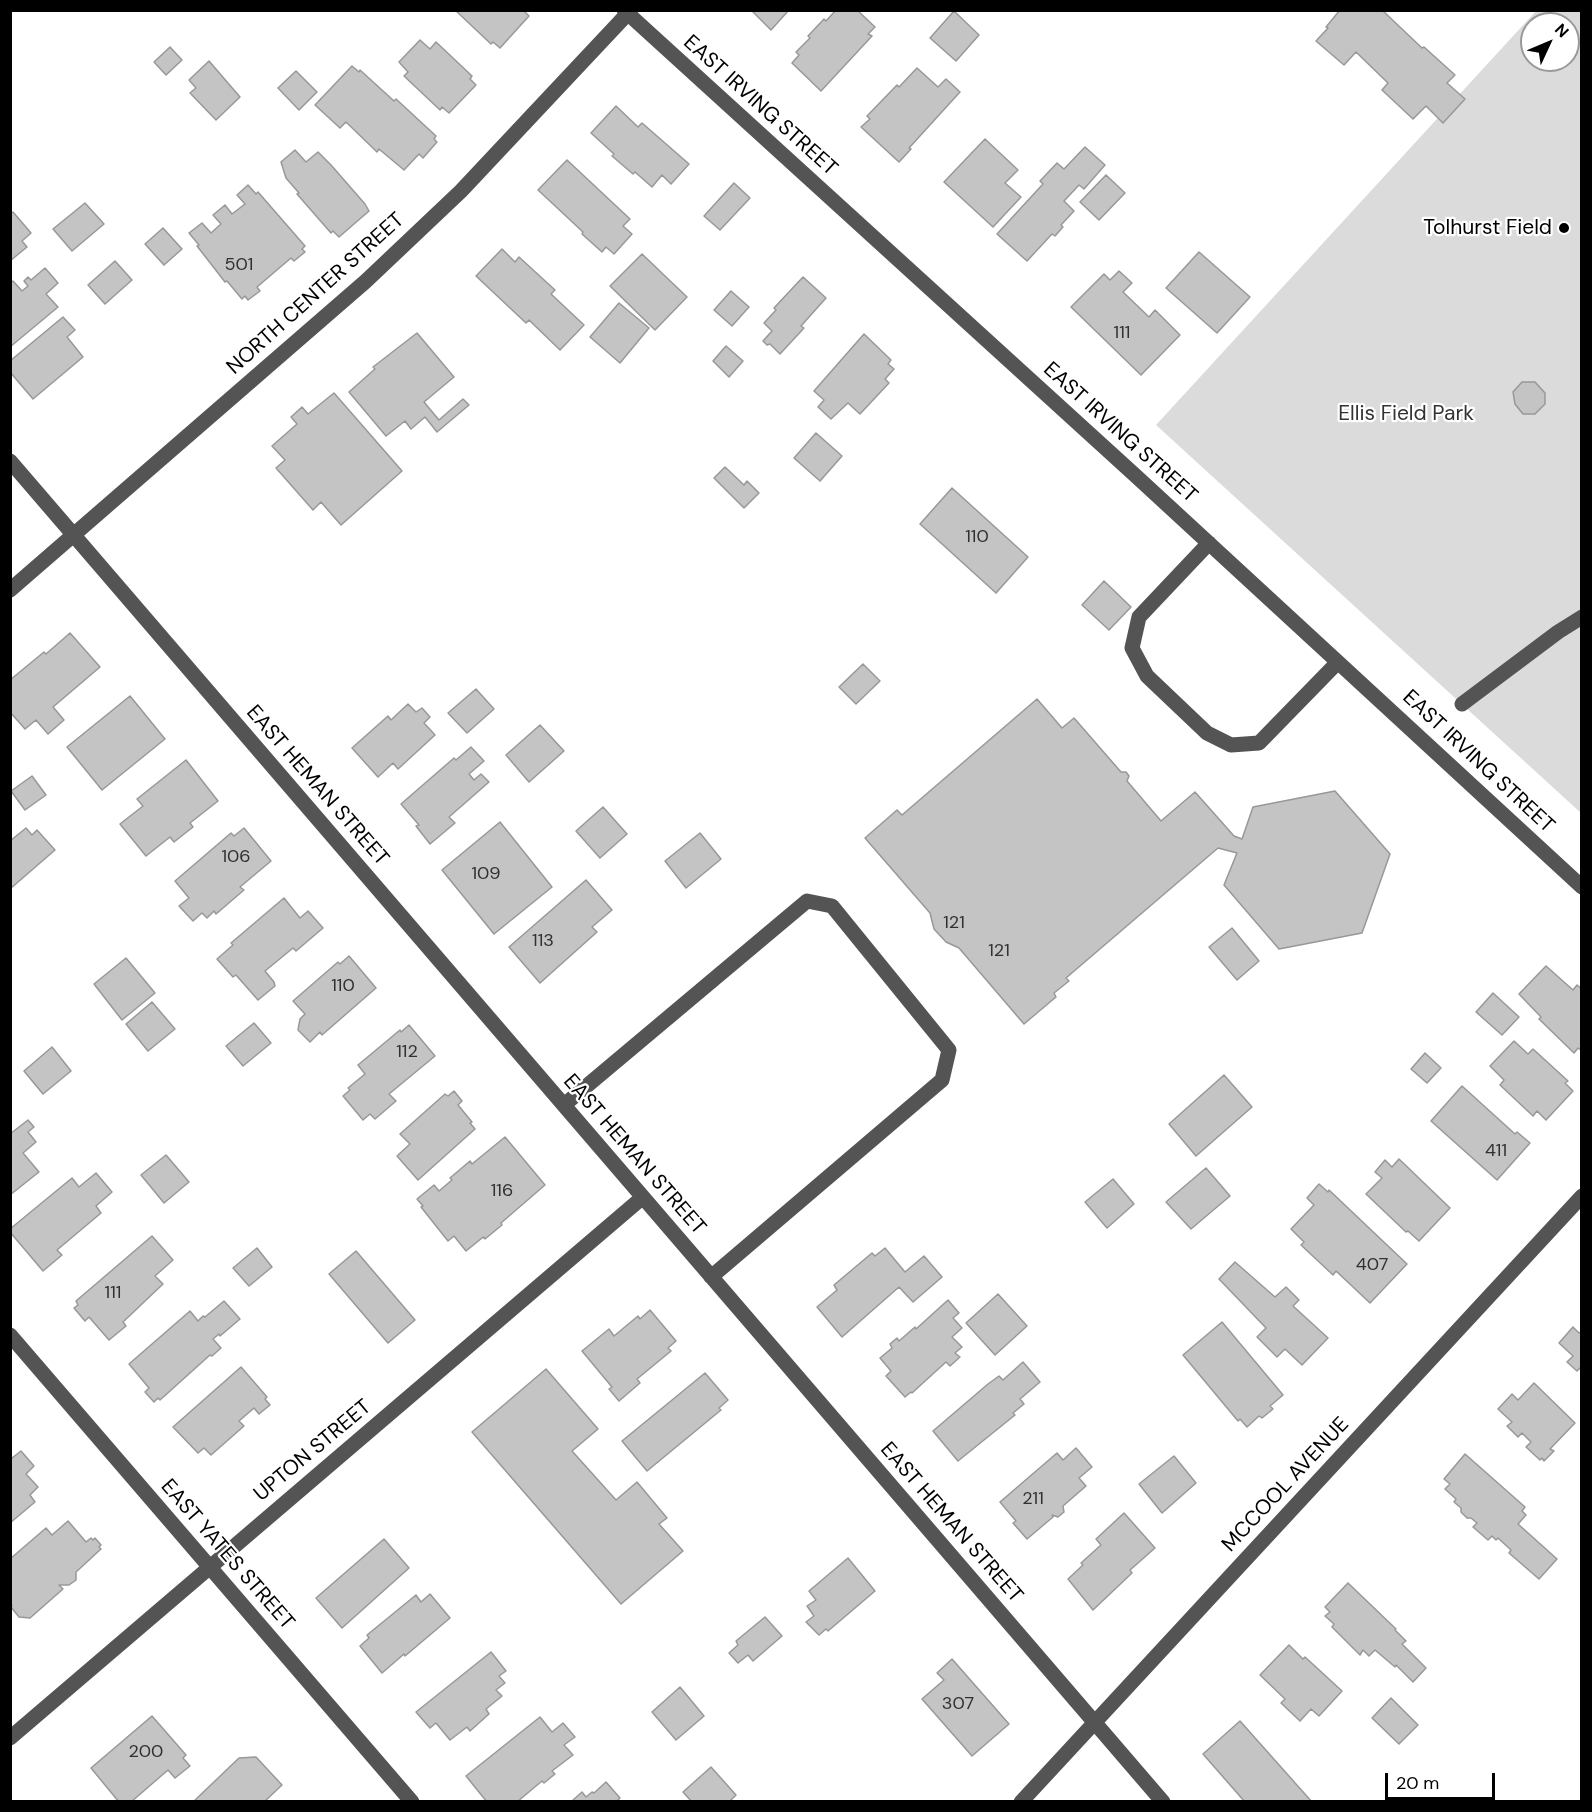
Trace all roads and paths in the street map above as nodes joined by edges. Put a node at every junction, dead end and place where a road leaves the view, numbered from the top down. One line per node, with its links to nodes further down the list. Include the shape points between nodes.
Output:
1 (627, 12): 3 (street, NORTH CENTER STREET, via 461,190 374,273); 4 (street, EAST IRVING STREET)
2 (10, 461): 3 (street, EAST HEMAN STREET)
3 (73, 535): 5 (street, NORTH CENTER STREET); 10 (street, EAST HEMAN STREET)
4 (1209, 543): 7 (street, EAST IRVING STREET); 7 (street, via 1139,617 1132,648 1147,676 1207,733 1231,745 1259,743)
5 (10, 590)
6 (1581, 617): 8 (street)
7 (1338, 662): 9 (street, EAST IRVING STREET)
8 (1462, 704)
9 (1581, 887)
10 (564, 1105): 12 (street, EAST HEMAN STREET); 13 (street, via 807,901 832,906 949,1050 942,1080)
11 (1581, 1196): 16 (street, MCCOOL AVENUE)
12 (643, 1197): 13 (street, EAST HEMAN STREET); 15 (street, UPTON STREET)
13 (711, 1277): 16 (street, EAST HEMAN STREET)
14 (10, 1335): 15 (street, EAST YATES STREET)
15 (209, 1567): 17 (street, UPTON STREET); 18 (street, EAST YATES STREET)
16 (1095, 1723): 19 (street, MCCOOL AVENUE); 20 (street, EAST HEMAN STREET)
17 (10, 1738)
18 (412, 1802)
19 (1021, 1802)
20 (1163, 1802)

